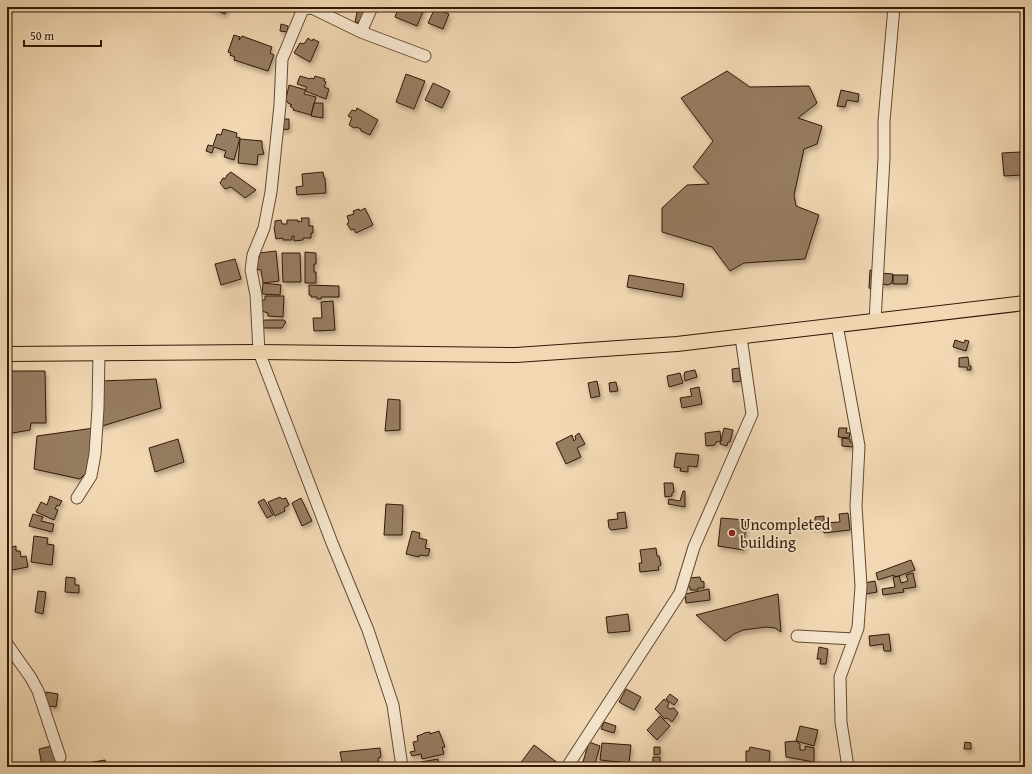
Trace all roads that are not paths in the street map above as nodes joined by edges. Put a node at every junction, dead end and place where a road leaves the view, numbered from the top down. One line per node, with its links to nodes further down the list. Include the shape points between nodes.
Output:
1 (372, 7): 4 (street)
2 (894, 7): 7 (street, via 884,121 884,173)
3 (302, 8): 4 (street, via 312,8); 10 (street, via 282,59 272,192 251,270 256,295)
4 (361, 32): 5 (street)
5 (425, 56)
6 (1025, 303): 7 (main road)
7 (875, 321): 8 (main road)
8 (837, 325): 9 (main road); 15 (street, via 859,446 856,506 861,586 858,628)
9 (741, 337): 10 (main road, via 516,355); 19 (street, via 752,414 694,547 680,593)
10 (259, 352): 11 (main road); 18 (street, via 368,630 393,705)
11 (99, 353): 12 (main road); 13 (street, via 95,454 91,476)
12 (7, 354)
13 (77, 498)
14 (797, 636): 15 (street)
15 (854, 639): 20 (street, via 840,676 841,722)
16 (7, 644): 17 (street, via 38,691)
17 (60, 757)
18 (402, 767)
19 (567, 767)
20 (848, 767)

